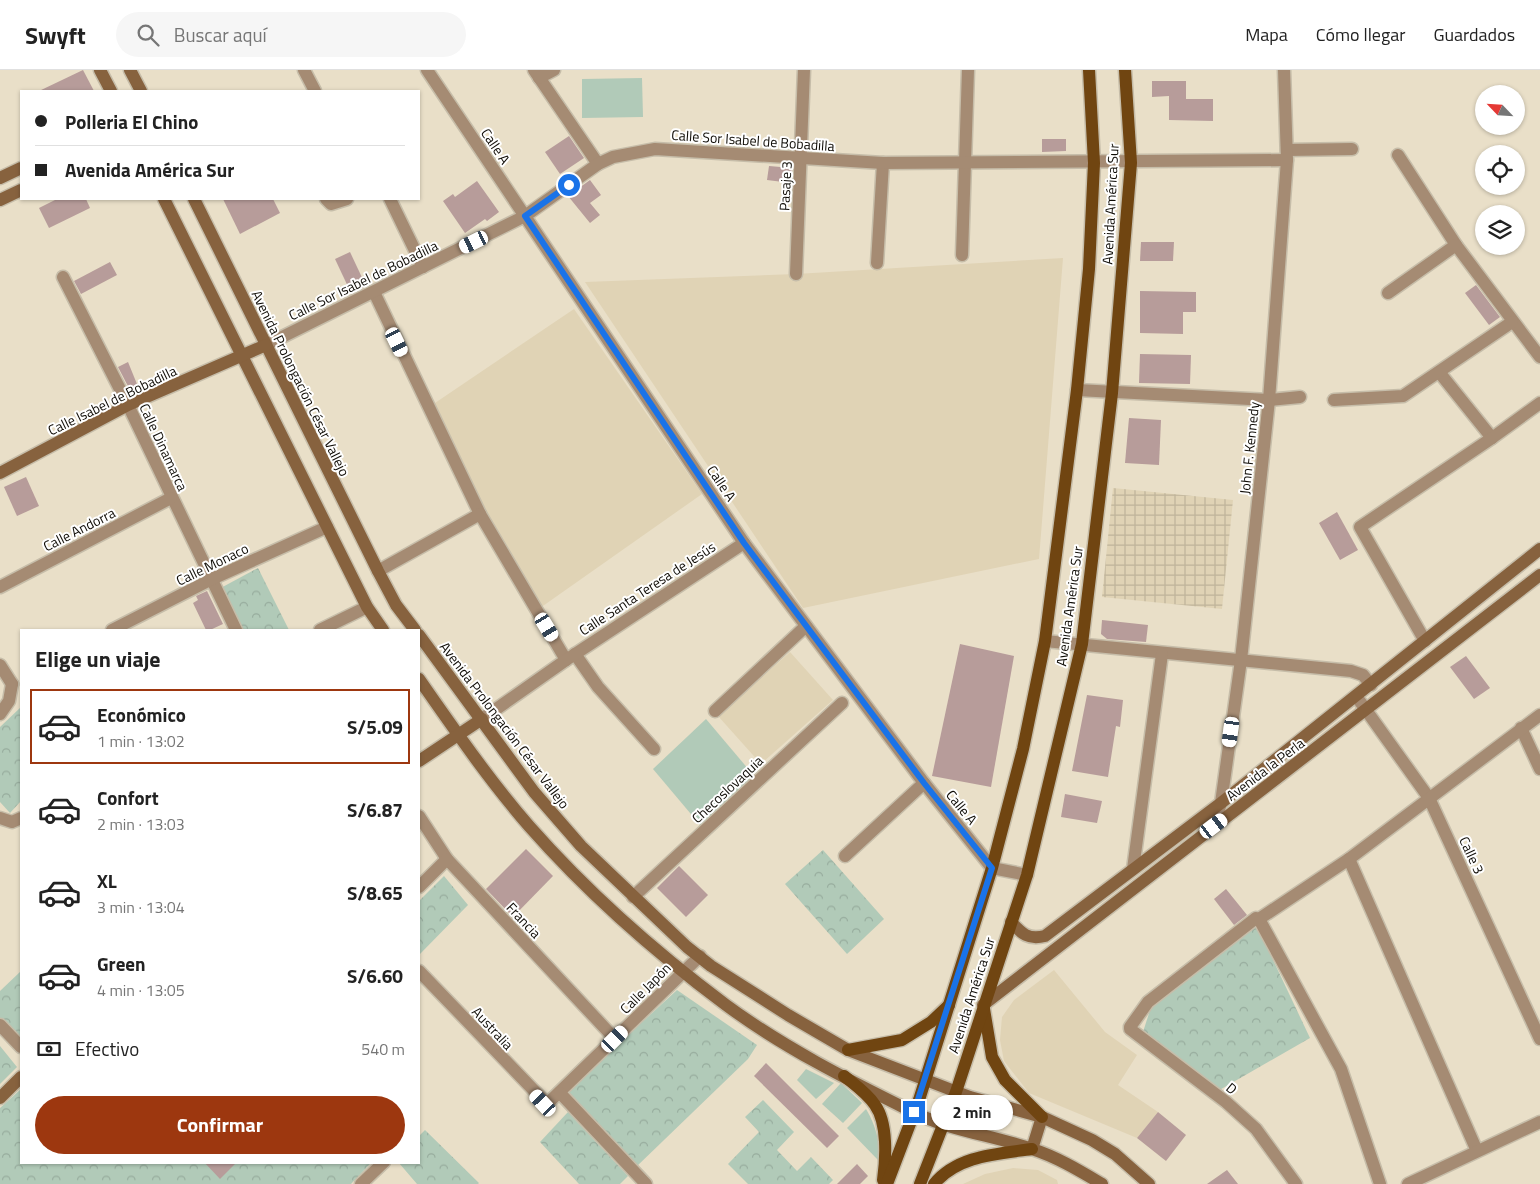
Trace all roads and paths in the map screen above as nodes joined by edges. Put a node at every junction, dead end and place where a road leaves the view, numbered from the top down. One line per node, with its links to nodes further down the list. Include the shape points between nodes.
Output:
1 (100, 70): 12 (main road)
2 (130, 70): 13 (main road)
3 (304, 70): 14 (street)
4 (427, 70): 33 (street, Calle A)
5 (554, 70): 11 (street)
6 (804, 70): 18 (street, Pasaje 3)
7 (968, 70): 20 (street)
8 (1089, 70): 21 (main road, Avenida América Sur)
9 (1125, 70): 22 (main road, Avenida América Sur)
10 (1284, 70): 16 (street, John F. Kennedy)
11 (536, 74): 23 (street)
12 (110, 90)
13 (140, 90)
14 (314, 90)
15 (1352, 149): 16 (street, Calle Sor Isabel de Bobadilla)
16 (1287, 155): 22 (street, Calle Sor Isabel de Bobadilla); 50 (street, John F. Kennedy)
17 (1398, 155): 34 (street)
18 (802, 159): 19 (street, Calle Sor Isabel de Bobadilla); 23 (street, Calle Sor Isabel de Bobadilla, via 655,149 613,157); 38 (street, Pasaje 3)
19 (883, 163): 20 (street, Calle Sor Isabel de Bobadilla); 36 (street)
20 (966, 163): 21 (street, Calle Sor Isabel de Bobadilla); 35 (street)
21 (1094, 163): 22 (street, Calle Sor Isabel de Bobadilla); 47 (main road, Avenida América Sur, via 1089,269)
22 (1131, 163): 48 (main road, Avenida América Sur)
23 (598, 164): 33 (street, Calle Sor Isabel de Bobadilla)
24 (20, 168): 25 (main road)
25 (0, 178)
26 (20, 190): 27 (main road)
27 (0, 200)
28 (164, 200): 44 (main road)
29 (194, 200): 43 (main road, Avenida Prolongación César Vallejo)
30 (327, 200): 31 (street, via 331,204)
31 (344, 200)
32 (390, 200): 37 (street)
33 (525, 216): 37 (street, Calle Sor Isabel de Bobadilla); 59 (street, Calle A)
34 (1456, 245): 41 (street); 42 (street)
35 (962, 255)
36 (877, 262)
37 (423, 267): 40 (street, Calle Sor Isabel de Bobadilla)
38 (796, 274)
39 (63, 277): 53 (street, Calle Dinamarca)
40 (374, 292): 43 (street, Calle Sor Isabel de Bobadilla); 57 (street)
41 (1388, 293)
42 (1512, 322): 45 (street); 46 (street)
43 (266, 345): 44 (main road, Calle Isabel de Bobadilla); 61 (main road, Avenida Prolongación César Vallejo)
44 (241, 356): 53 (main road, Calle Isabel de Bobadilla); 58 (main road)
45 (1540, 358)
46 (1439, 372): 51 (street, via 1403,396); 54 (street)
47 (1077, 390): 48 (street); 74 (main road, Avenida América Sur)
48 (1112, 393): 50 (street); 75 (main road, Avenida América Sur)
49 (1300, 397): 50 (street)
50 (1269, 400): 78 (street, John F. Kennedy)
51 (1334, 400)
52 (1540, 403): 54 (street)
53 (128, 405): 55 (main road, Calle Isabel de Bobadilla); 56 (street, Calle Dinamarca)
54 (1492, 438): 73 (street, via 1360,527)
55 (0, 473)
56 (172, 498): 63 (street, Calle Dinamarca); 64 (street, Calle Andorra)
57 (480, 514): 61 (street); 77 (street)
58 (327, 527): 63 (street, Calle Monaco); 65 (main road)
59 (744, 543): 66 (street, Calle A); 77 (street, Calle Santa Teresa de Jesús)
60 (1540, 549): 73 (main road, Avenida la Perla)
61 (378, 571): 71 (main road, Avenida Prolongación César Vallejo, via 396,605)
62 (1540, 575): 86 (main road, Avenida la Perla)
63 (212, 579): 67 (street, Calle Monaco); 68 (street, Calle Dinamarca)
64 (0, 587)
65 (367, 607): 69 (street); 70 (main road)
66 (806, 626): 85 (street); 95 (street, Calle A)
67 (114, 629)
68 (236, 629)
69 (322, 629)
70 (382, 629)
71 (414, 629)
72 (420, 636): 89 (main road, Avenida Prolongación César Vallejo)
73 (1425, 641): 82 (main road, Avenida la Perla)
74 (1045, 642): 75 (street); 105 (main road, Avenida América Sur, via 1023,749)
75 (1082, 644): 76 (street); 107 (main road, Avenida América Sur)
76 (1162, 654): 78 (street); 106 (street)
77 (570, 657): 89 (street, Calle Santa Teresa de Jesús); 92 (street)
78 (1241, 660): 82 (street, via 1351,671 1363,676); 97 (street, John F. Kennedy)
79 (0, 665): 81 (street)
80 (420, 680): 91 (main road)
81 (17, 681): 87 (street, via 10,701)
82 (1371, 685): 83 (main road, Avenida la Perla)
83 (1356, 696): 86 (street, Calle 3); 97 (main road, Avenida la Perla)
84 (842, 704): 109 (street, Checoslovaquia)
85 (715, 711)
86 (1366, 711): 96 (street, Calle 3); 101 (main road, Avenida la Perla)
87 (0, 714)
88 (1540, 715): 90 (street)
89 (482, 719): 91 (main road, Calle Santa Teresa de Jesús); 109 (main road, Avenida Prolongación César Vallejo, via 534,792 581,846)
90 (1521, 728): 94 (street); 96 (street)
91 (458, 734): 93 (main road, Calle Santa Teresa de Jesús); 113 (main road, via 530,826 629,927)
92 (654, 749)
93 (420, 760)
94 (1540, 769)
95 (924, 783): 102 (street); 105 (street, Calle A)
96 (1429, 798): 103 (street); 117 (street, Calle 3)
97 (1221, 803): 101 (street, John F. Kennedy); 106 (main road, Avenida la Perla)
98 (0, 818): 99 (street, via 12,822)
99 (20, 818)
100 (420, 818): 104 (street, Francia)
101 (1214, 826): 116 (main road, Avenida la Perla)
102 (844, 856)
103 (1349, 858): 110 (street); 135 (street)
104 (447, 859): 108 (street); 119 (street, Francia)
105 (992, 868): 107 (street); 115 (main road, Avenida América Sur)
106 (1133, 869): 111 (main road, Avenida la Perla, via 1045,936 1034,939 1023,935)
107 (1027, 875): 111 (main road, Avenida América Sur)
108 (420, 887)
109 (633, 897): 112 (main road, Avenida Prolongación César Vallejo)
110 (1259, 919): 145 (street, D, via 1256,918 1148,1002 1130,1027 1256,1129); 146 (street, via 1341,1069)
111 (1011, 922): 116 (main road, Avenida América Sur)
112 (700, 956): 113 (street, Calle Japón); 122 (main road, Avenida Prolongación César Vallejo, via 788,1015)
113 (683, 971): 119 (street, Calle Japón); 123 (main road, via 748,1021)
114 (420, 972): 129 (street, Australia)
115 (950, 1003): 122 (main road, via 931,1022 902,1040); 125 (main road, Avenida América Sur)
116 (983, 1005): 126 (main road, Avenida América Sur); 131 (main road, via 992,1057 1005,1080)
117 (1534, 1010): 120 (street, Calle 3)
118 (0, 1025): 121 (street)
119 (615, 1039): 127 (street, Calle Japón)
120 (1540, 1039)
121 (20, 1046)
122 (848, 1050): 125 (main road, Avenida Prolongación César Vallejo)
123 (844, 1076): 130 (main road); 139 (main road, via 876,1106 886,1141)
124 (20, 1078): 128 (main road)
125 (925, 1081): 126 (main road, Avenida Prolongación César Vallejo); 130 (main road, Avenida América Sur)
126 (956, 1092): 131 (main road, Avenida Prolongación César Vallejo); 133 (main road, Avenida América Sur)
127 (560, 1093): 129 (street, Calle Japón); 138 (street)
128 (0, 1098)
129 (547, 1104)
130 (914, 1112): 133 (main road); 140 (main road, Avenida América Sur)
131 (1042, 1117): 134 (main road); 144 (main road, Avenida Prolongación César Vallejo, via 1115,1154)
132 (1540, 1122): 135 (street)
133 (944, 1125): 134 (main road); 141 (main road, Avenida América Sur)
134 (1032, 1149): 142 (main road, via 980,1156 950,1169); 143 (main road, via 1073,1166)
135 (1477, 1151): 147 (street)
136 (382, 1164): 137 (street)
137 (361, 1184)
138 (646, 1184)
139 (883, 1184)
140 (887, 1184)
141 (920, 1184)
142 (934, 1184)
143 (1102, 1184)
144 (1149, 1184)
145 (1296, 1184)
146 (1380, 1184)
147 (1408, 1184)

